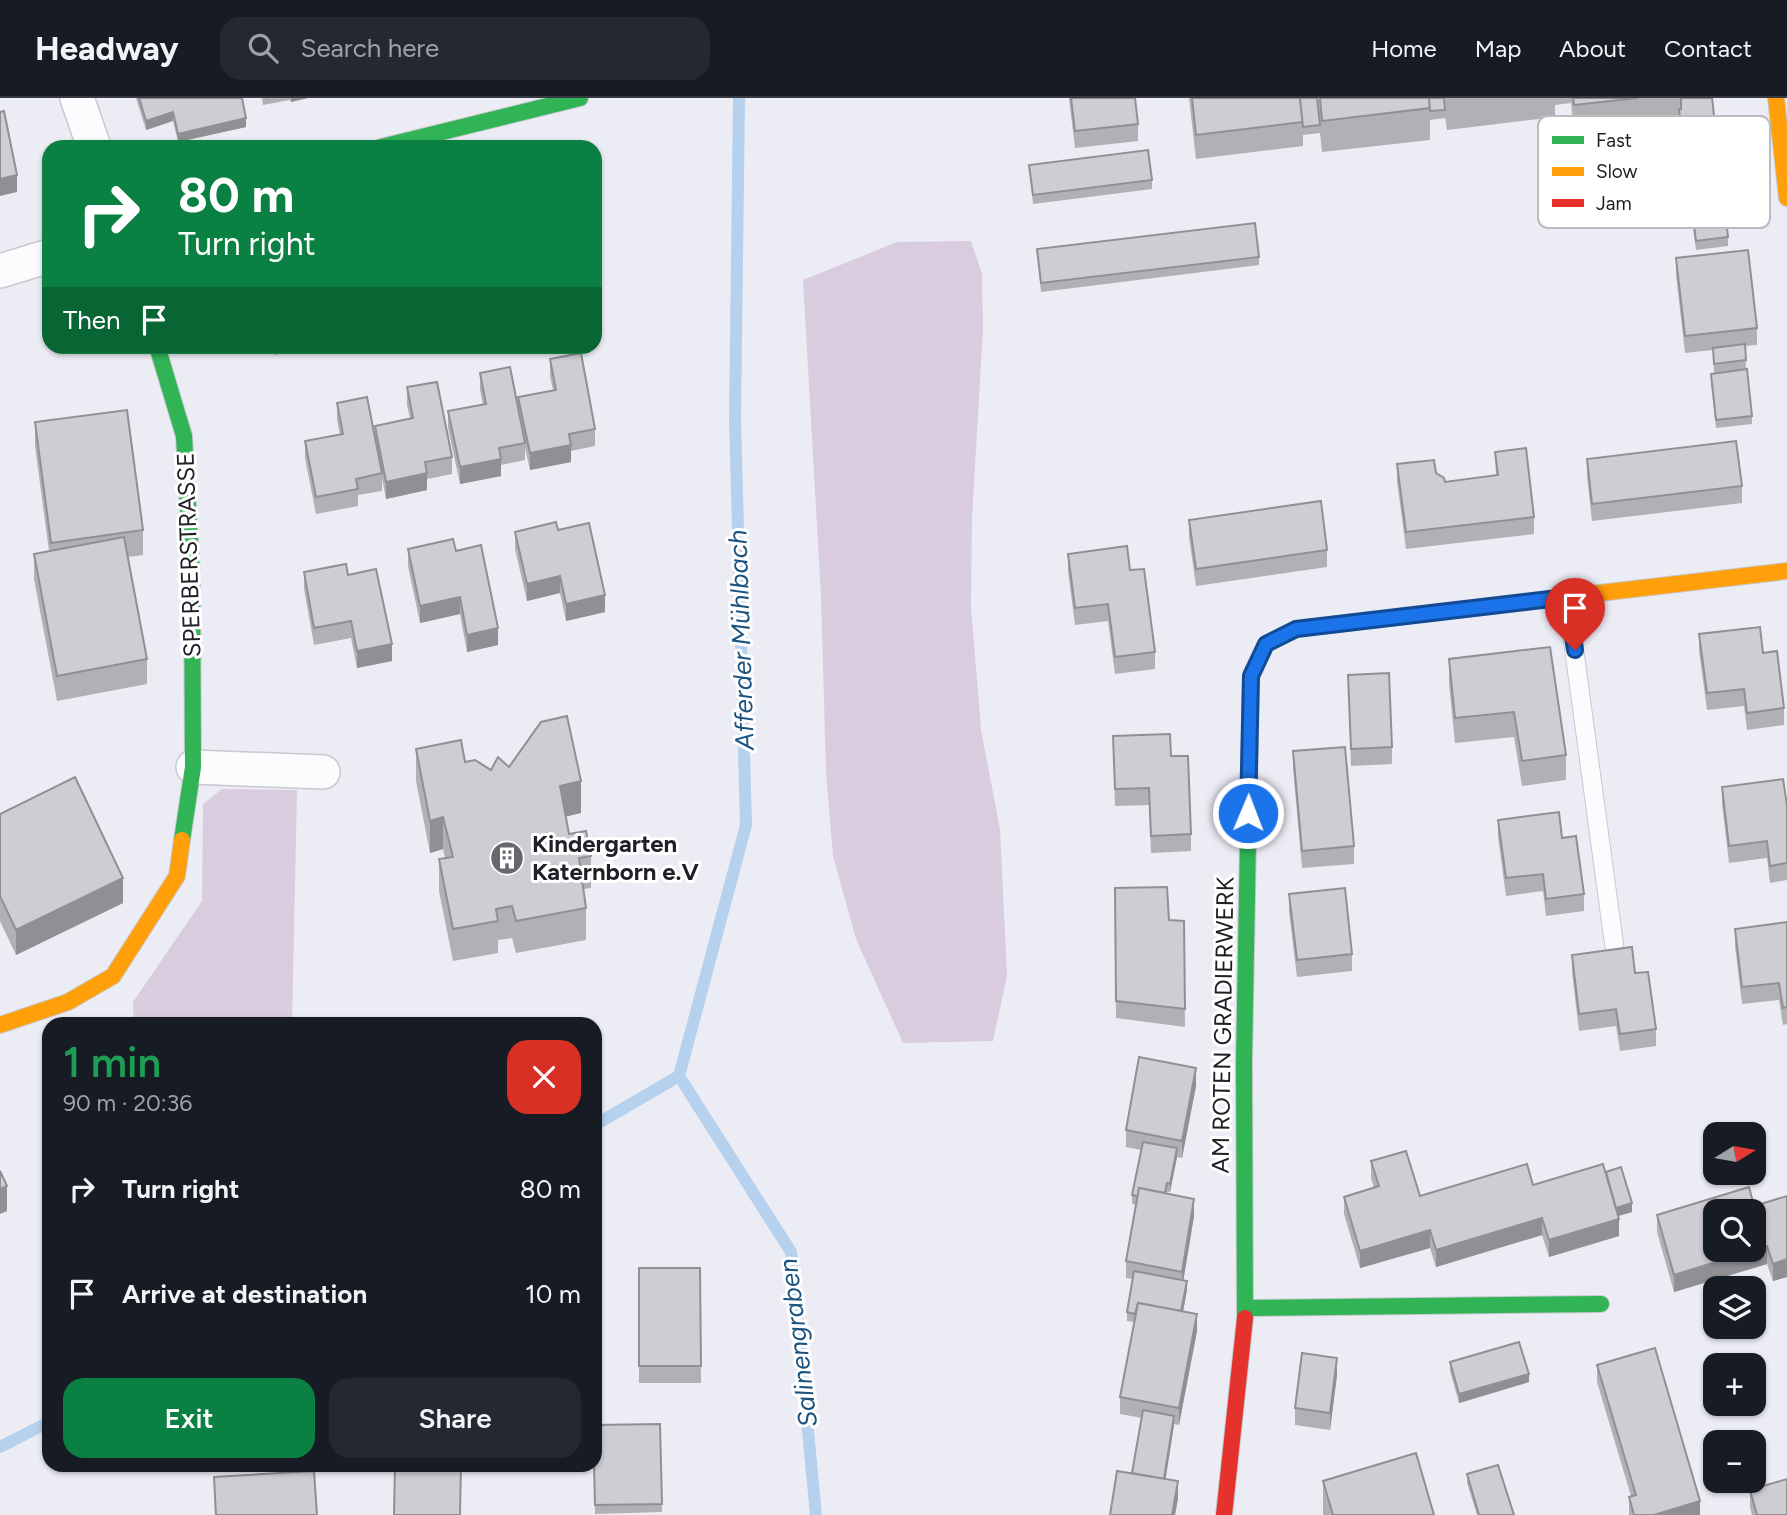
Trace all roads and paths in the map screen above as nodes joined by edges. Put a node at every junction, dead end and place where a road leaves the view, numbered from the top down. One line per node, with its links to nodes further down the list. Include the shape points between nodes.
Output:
1 (77, 98): 4 (street)
2 (580, 98): 5 (street)
3 (1776, 98): 6 (street)
4 (92, 140)
5 (409, 140)
6 (1787, 198)
7 (42, 258): 8 (street)
8 (0, 271)
9 (159, 354): 12 (street, SPERBERSTRASSE, via 184,436 193,587)
10 (1787, 571): 11 (street, AM ROTEN GRADIERWERK)
11 (1567, 597): 14 (lane); 17 (street, AM ROTEN GRADIERWERK, via 1296,629 1266,644 1251,676)
12 (193, 767): 13 (street); 15 (street, SPERBERSTRASSE, via 177,876 113,976 68,1002)
13 (323, 772)
14 (1615, 944)
15 (0, 1025)
16 (1601, 1304): 17 (street)
17 (1245, 1308): 18 (street, AM ROTEN GRADIERWERK)
18 (1224, 1515)

